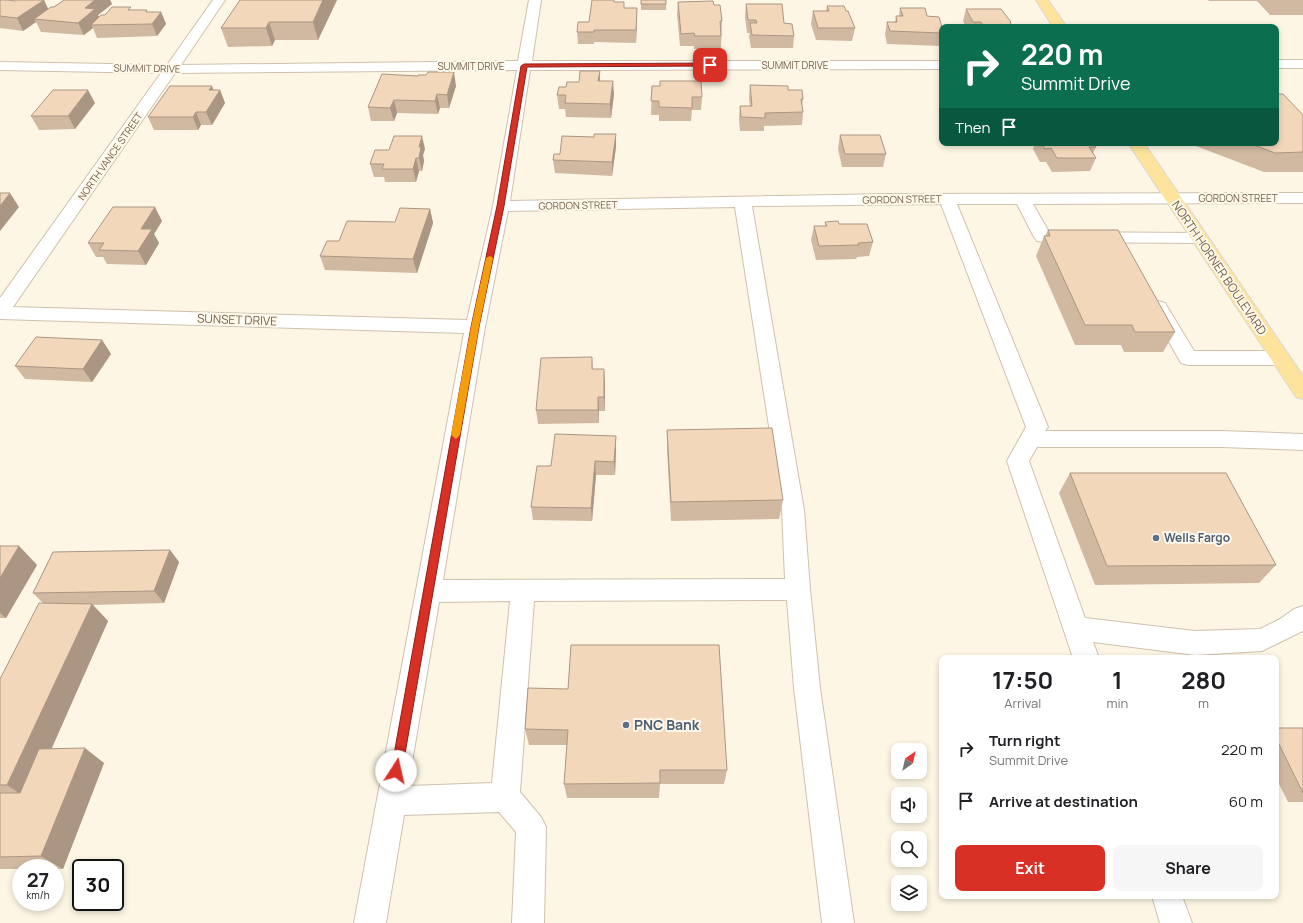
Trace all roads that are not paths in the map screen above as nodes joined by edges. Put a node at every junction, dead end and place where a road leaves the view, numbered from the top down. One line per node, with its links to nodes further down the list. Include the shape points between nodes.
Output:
1 (220, 0): 10 (street, NORTH VANCE STREET)
2 (535, 0): 9 (street)
3 (1042, 0): 4 (main road)
4 (1058, 24)
5 (1279, 64): 6 (street)
6 (1303, 64)
7 (939, 65): 9 (street, SUMMIT DRIVE)
8 (0, 66): 10 (street, SUMMIT DRIVE)
9 (524, 66): 10 (street, SUMMIT DRIVE); 17 (street)
10 (171, 68): 22 (street, NORTH VANCE STREET)
11 (1138, 146): 13 (main road, NORTH HORNER BOULEVARD)
12 (1022, 198): 13 (street, GORDON STREET); 15 (street, GORDON STREET); 18 (street, via 1043,237)
13 (1173, 198): 14 (street, GORDON STREET); 19 (main road, NORTH HORNER BOULEVARD)
14 (1303, 198)
15 (948, 199): 16 (street, GORDON STREET); 26 (street, via 1037,427)
16 (743, 203): 17 (street, GORDON STREET); 28 (street, via 793,510)
17 (501, 206): 23 (street)
18 (1117, 238): 19 (street); 20 (street)
19 (1199, 238): 24 (main road, NORTH HORNER BOULEVARD)
20 (1129, 258)
21 (1149, 291): 24 (street, via 1188,358)
22 (0, 313): 23 (street, SUNSET DRIVE)
23 (475, 327): 29 (street)
24 (1280, 358): 25 (main road, NORTH HORNER BOULEVARD)
25 (1303, 392)
26 (1030, 439): 27 (street, via 1221,439); 32 (street, via 1018,461)
27 (1303, 442)
28 (798, 589): 30 (street); 39 (street, via 807,688)
29 (428, 590): 30 (street); 35 (street)
30 (523, 590): 34 (street)
31 (1303, 617): 32 (street, via 1262,640 1195,643)
32 (1075, 628): 33 (street)
33 (1085, 655)
34 (505, 797): 35 (street); 38 (street, via 531,827)
35 (391, 801): 37 (street)
36 (1168, 899): 40 (street)
37 (370, 923)
38 (528, 923)
39 (838, 923)
40 (1176, 923)

